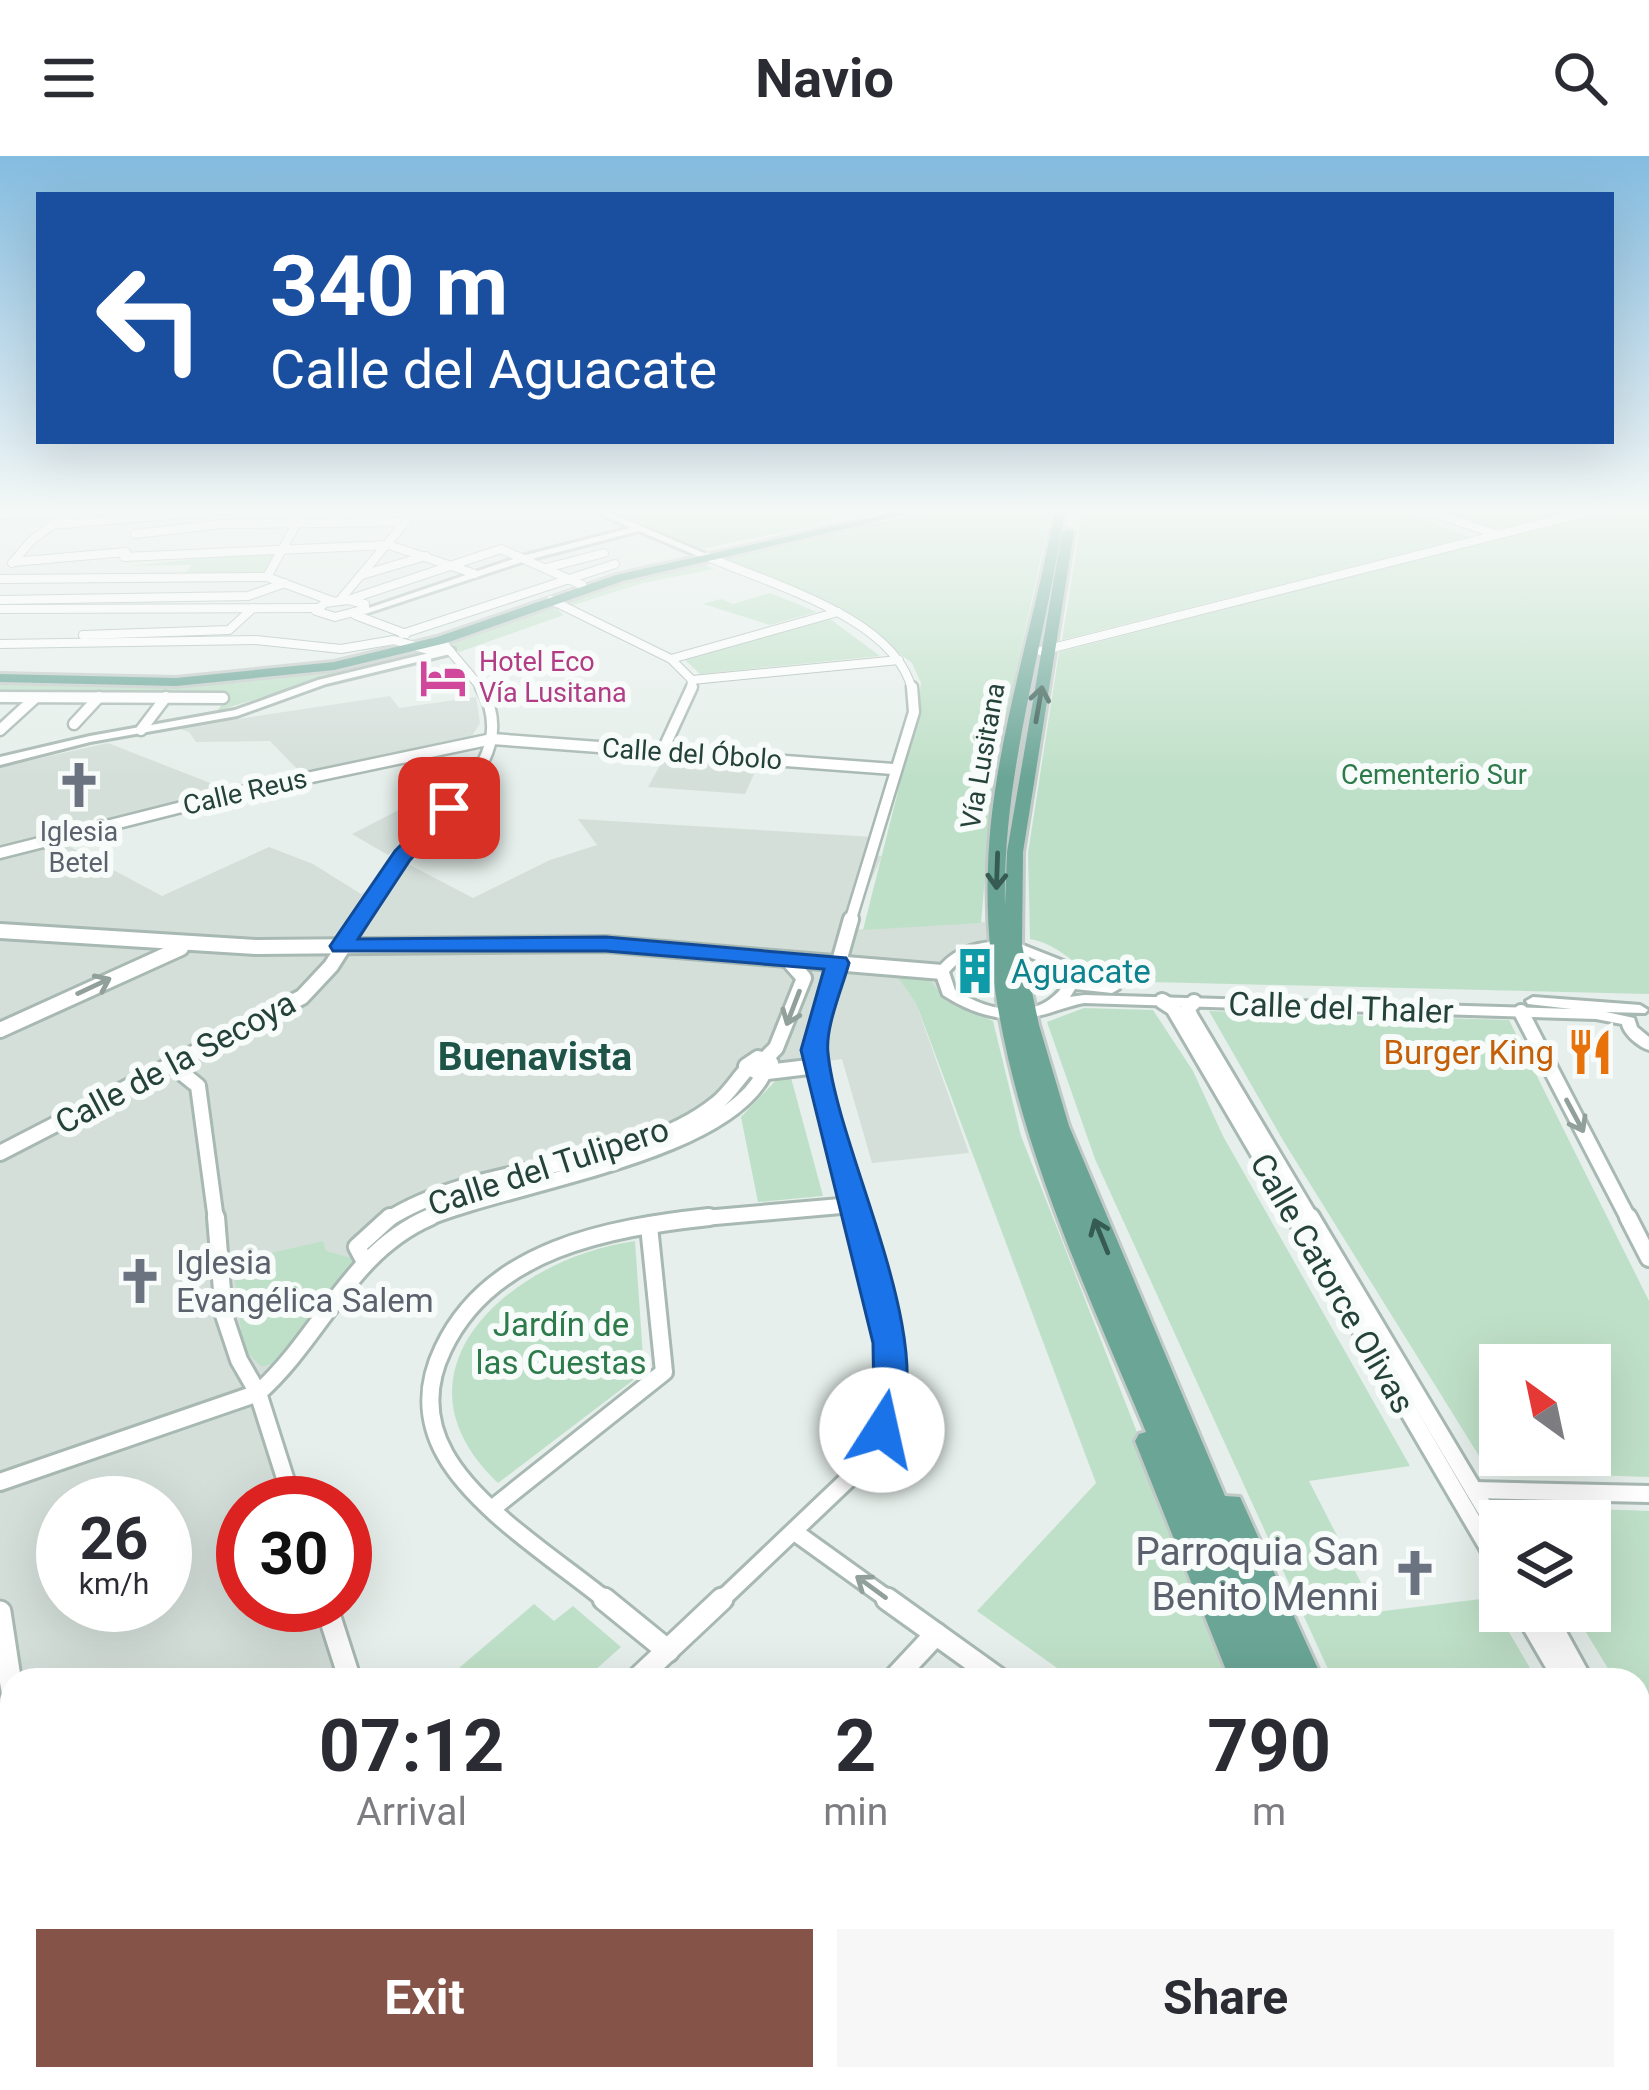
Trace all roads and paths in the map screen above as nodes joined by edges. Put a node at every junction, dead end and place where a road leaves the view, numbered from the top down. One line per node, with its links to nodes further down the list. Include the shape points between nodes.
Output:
1 (63, 598): 13 (street)
2 (108, 598): 18 (street)
3 (334, 598): 14 (street)
4 (345, 598): 14 (street)
5 (402, 598): 21 (street)
6 (534, 598): 24 (main road)
7 (534, 598): 24 (street)
8 (557, 598): 15 (main road)
9 (805, 598): 20 (street)
10 (1046, 598): 27 (main road, Vía Lusitana)
11 (1056, 598): 26 (main road, Vía Lusitana)
12 (1249, 598): 26 (street)
13 (0, 600)
14 (340, 600): 17 (street); 21 (street, via 364,604)
15 (551, 600): 24 (main road); 28 (street)
16 (254, 608): 17 (street); 18 (street); 22 (street, via 229,630)
17 (317, 608): 21 (street, via 329,617)
18 (104, 609): 19 (street); 22 (street)
19 (0, 610)
20 (838, 612): 28 (street); 29 (street)
21 (358, 613): 24 (street)
22 (83, 634): 25 (street)
23 (0, 644): 25 (street)
24 (427, 644): 25 (street); 30 (main road); 31 (main road, via 205,677); 33 (street); 42 (street, via 472,671 490,698)
25 (72, 646)
26 (1049, 649): 27 (street); 50 (main road, Vía Lusitana, one-way to 26)
27 (1031, 656): 50 (main road, Vía Lusitana, one-way to 50, via 996,863)
28 (671, 659): 32 (street)
29 (899, 660): 32 (street); 45 (street, via 914,712)
30 (301, 670): 31 (main road, via 146,683); 33 (street, via 319,676)
31 (0, 676)
32 (692, 680): 43 (street)
33 (301, 689): 41 (street, via 237,713)
34 (0, 697): 36 (street)
35 (99, 697): 36 (street); 37 (street); 39 (street)
36 (35, 698): 40 (street)
37 (166, 698): 38 (street); 41 (street)
38 (223, 698)
39 (74, 724)
40 (0, 730)
41 (141, 730): 44 (street)
42 (492, 739): 43 (street, Calle del Óbolo); 46 (street, Calle Reus); 51 (street, Calle de la Secoya, via 465,788 402,856)
43 (662, 752): 45 (street, Calle del Óbolo)
44 (0, 760)
45 (893, 769): 53 (street)
46 (0, 853)
47 (0, 931): 48 (street)
48 (129, 940): 49 (street); 54 (street, via 141,953)
49 (189, 945): 51 (street); 54 (street)
50 (1005, 945): 55 (street, via 962,952); 56 (street, Calle del Thaler, via 1049,956); 62 (main road)
51 (342, 946): 52 (street, via 586,944); 65 (street, Calle de la Secoya, via 327,976 302,998)
52 (784, 959): 53 (street); 67 (street, Calle del Tulipero, one-way to 67, via 804,978)
53 (837, 963): 55 (street); 66 (street, via 815,1034)
54 (137, 966): 63 (street, one-way to 54)
55 (942, 972): 62 (street, via 961,1002)
56 (1069, 977): 59 (street, via 1068,992); 61 (street, Calle del Thaler, via 1092,988 1590,1002)
57 (1162, 1001): 58 (street, Calle del Thaler); 59 (street, Calle del Thaler); 83 (street, Calle Catorce Olivas)
58 (1194, 1002): 60 (street, Calle del Thaler); 78 (street, Calle Catorce Olivas, via 1191,1017)
59 (1054, 1004): 62 (street, Calle del Thaler)
60 (1521, 1012): 61 (street, Calle del Thaler); 71 (street, one-way to 71)
61 (1639, 1013): 64 (street)
62 (1017, 1014): 73 (main road, via 1041,1135); 74 (main road, one-way to 62)
63 (0, 1030)
64 (1649, 1045)
65 (172, 1065): 68 (street, Calle de la Secoya); 75 (street, via 198,1086 224,1315)
66 (817, 1066): 67 (street); 69 (street)
67 (766, 1067): 72 (street, Calle del Tulipero, via 754,1092 680,1140 449,1209); 72 (street, Calle del Tulipero, via 747,1069 728,1094 683,1123 404,1212 362,1240)
68 (0, 1154)
69 (852, 1205): 70 (street); 82 (street, via 890,1343 890,1402 862,1466)
70 (649, 1226): 81 (street, via 664,1372); 81 (street, via 586,1237 525,1261 453,1325 432,1375 434,1432 463,1481)
71 (1649, 1258)
72 (364, 1260): 75 (street, Calle del Tulipero, via 286,1367)
73 (1111, 1321): 95 (main road, via 1136,1413); 96 (main road)
74 (1147, 1344): 97 (main road); 98 (main road, via 1176,1385)
75 (257, 1393): 76 (street); 77 (street, Calle del Tulipero)
76 (284, 1476)
77 (0, 1481)
78 (1474, 1490): 79 (street); 80 (street, Calle Catorce Olivas)
79 (1649, 1494)
80 (1480, 1500)
81 (494, 1508): 89 (street)
82 (796, 1532): 88 (street, one-way to 82); 89 (street)
83 (1479, 1532)
84 (0, 1612): 90 (street)
85 (335, 1632): 91 (street)
86 (1537, 1632): 99 (street)
87 (1555, 1632): 100 (street)
88 (936, 1634): 93 (street); 94 (street)
89 (668, 1651): 92 (street)
90 (9, 1668)
91 (346, 1668)
92 (649, 1668)
93 (903, 1668)
94 (983, 1668)
95 (1240, 1668)
96 (1263, 1668)
97 (1282, 1668)
98 (1303, 1668)
99 (1558, 1668)
100 (1574, 1668)

